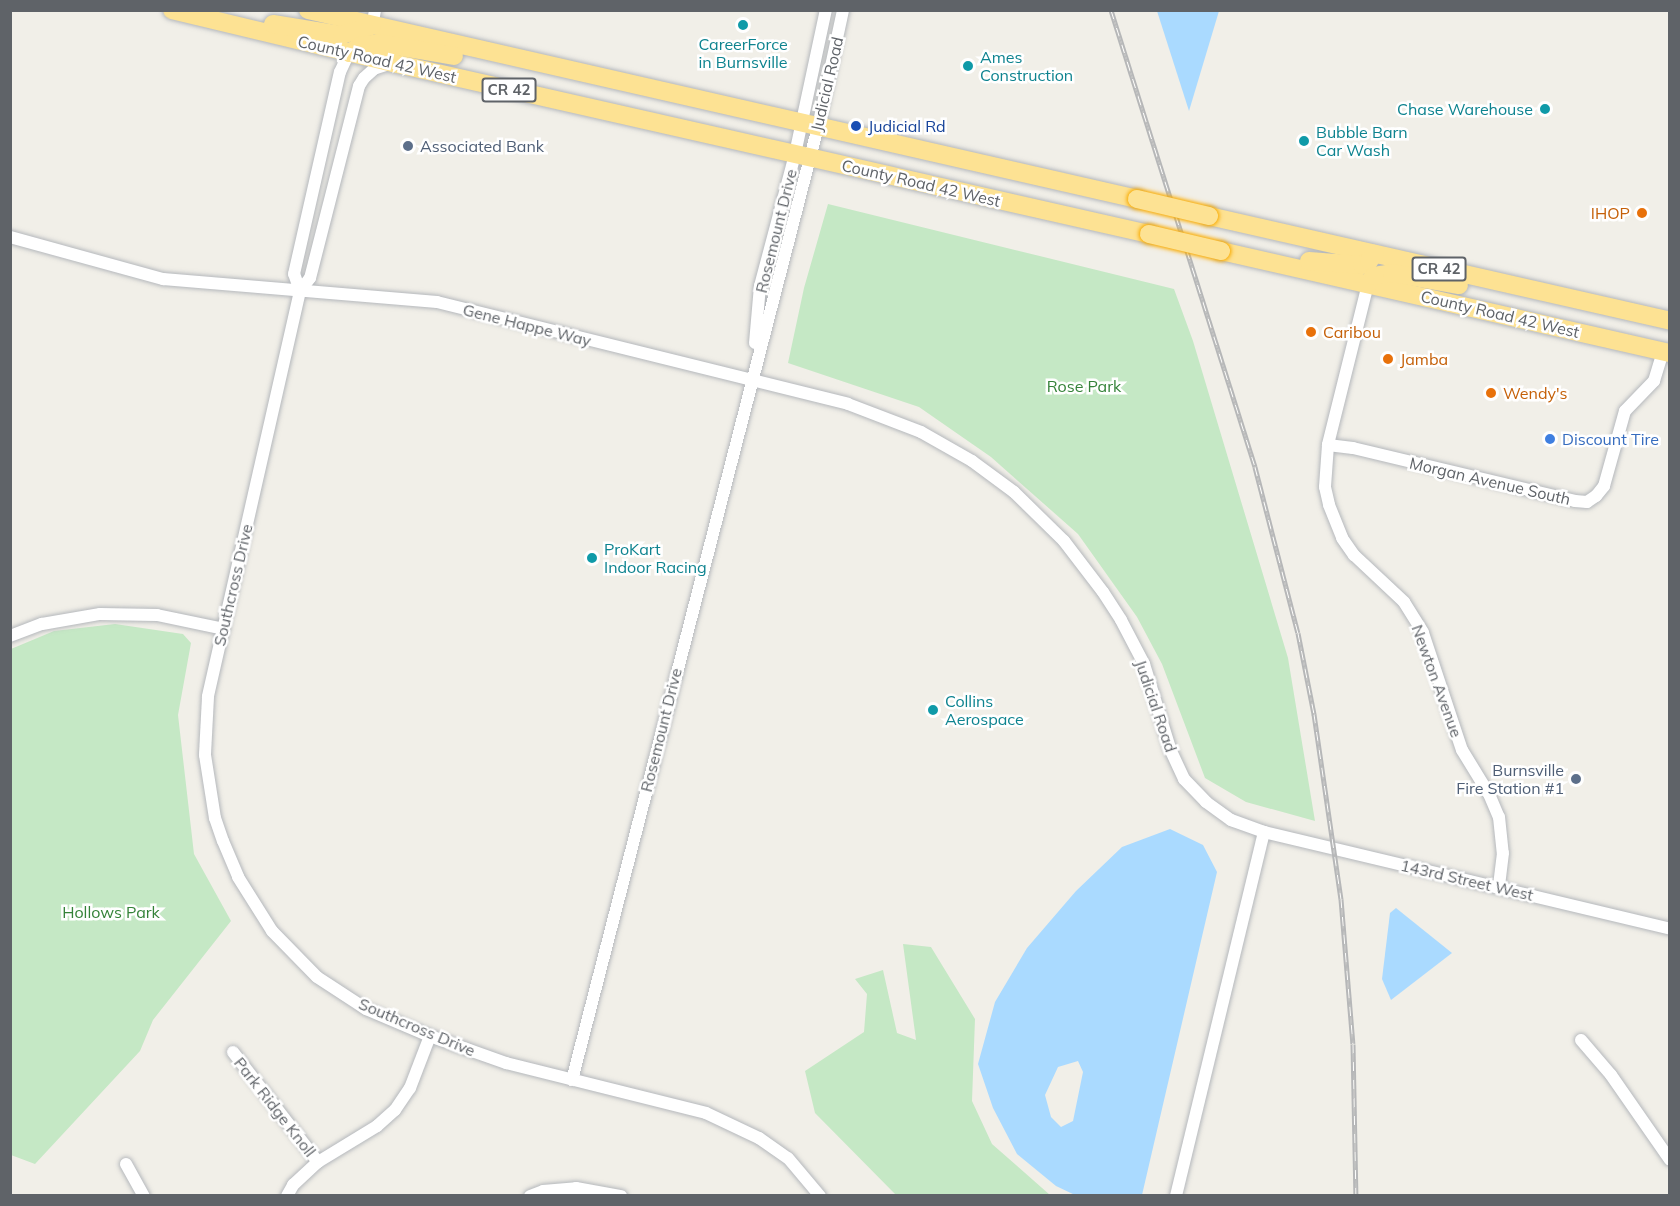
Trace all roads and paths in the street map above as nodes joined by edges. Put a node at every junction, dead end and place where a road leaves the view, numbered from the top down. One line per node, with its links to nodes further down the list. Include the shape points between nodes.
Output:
1 (308, 10): 5 (highway, County Road 42 West / CR 42)
2 (826, 10): 10 (street, Judicial Road)
3 (843, 10): 10 (street, Judicial Road)
4 (180, 13): 6 (highway, via 342,35); 7 (highway, County Road 42 West / CR 42)
5 (335, 13): 6 (highway, County Road 42 West / CR 42)
6 (374, 18): 8 (highway, County Road 42 West / CR 42)
7 (350, 53): 8 (highway, via 360,46 378,43 455,56); 9 (highway, County Road 42 West / CR 42); 16 (street, Southcross Drive, via 340,72 294,274)
8 (507, 56): 10 (highway, County Road 42 West / CR 42)
9 (393, 63): 11 (highway, County Road 42 West / CR 42); 16 (street, Southcross Drive, via 374,69 359,86 310,278)
10 (810, 125): 11 (street, Judicial Road); 14 (highway, County Road 42 West / CR 42, bridge)
11 (802, 156): 13 (highway, County Road 42 West / CR 42, bridge); 20 (street, Rosemount Drive)
12 (10, 237): 16 (street, Gene Happe Way, via 163,279)
13 (1221, 250): 14 (highway, via 1350,265 1369,261); 15 (highway, County Road 42 West / CR 42)
14 (1374, 254): 17 (highway, County Road 42 West / CR 42)
15 (1368, 284): 17 (highway, via 1374,276 1392,273); 19 (highway, County Road 42 West / CR 42); 21 (street, Newton Avenue)
16 (300, 291): 20 (street, Gene Happe Way, via 436,302); 22 (street, Southcross Drive)
17 (1580, 301): 18 (highway, County Road 42 West / CR 42)
18 (1670, 321)
19 (1666, 352): 21 (street, Morgan Avenue South, via 1654,381 1625,411 1604,486 1587,502)
20 (751, 380): 24 (street, Judicial Road, via 848,404 921,432 987,472 1041,516 1084,565 1121,620 1144,664 1171,751 1184,779 1231,820); 30 (street, Rosemount Drive)
21 (1328, 445): 25 (street, Newton Avenue, via 1325,487 1334,522 1354,555 1393,590 1414,616 1429,648 1462,750 1495,807 1503,853)
22 (224, 629): 23 (street, via 157,615 100,614 42,624); 27 (street, Southcross Drive, via 208,697 205,755 215,818 238,878 273,931 318,976 366,1009)
23 (10, 636)
24 (1264, 832): 25 (street, 143rd Street West); 39 (street)
25 (1499, 888): 26 (street, 143rd Street West)
26 (1670, 929)
27 (430, 1036): 30 (street, Southcross Drive, via 506,1063); 32 (street, via 410,1088 395,1110 377,1126)
28 (1581, 1040): 31 (street, via 1611,1075)
29 (233, 1052): 32 (street, Park Ridge Knoll)
30 (572, 1080): 38 (street, Southcross Drive, via 706,1113 762,1140 788,1158)
31 (1670, 1160)
32 (318, 1162): 35 (street)
33 (126, 1164): 34 (street)
34 (144, 1196)
35 (287, 1196)
36 (530, 1196): 37 (street, via 576,1188)
37 (621, 1196)
38 (820, 1196)
39 (1176, 1196)

